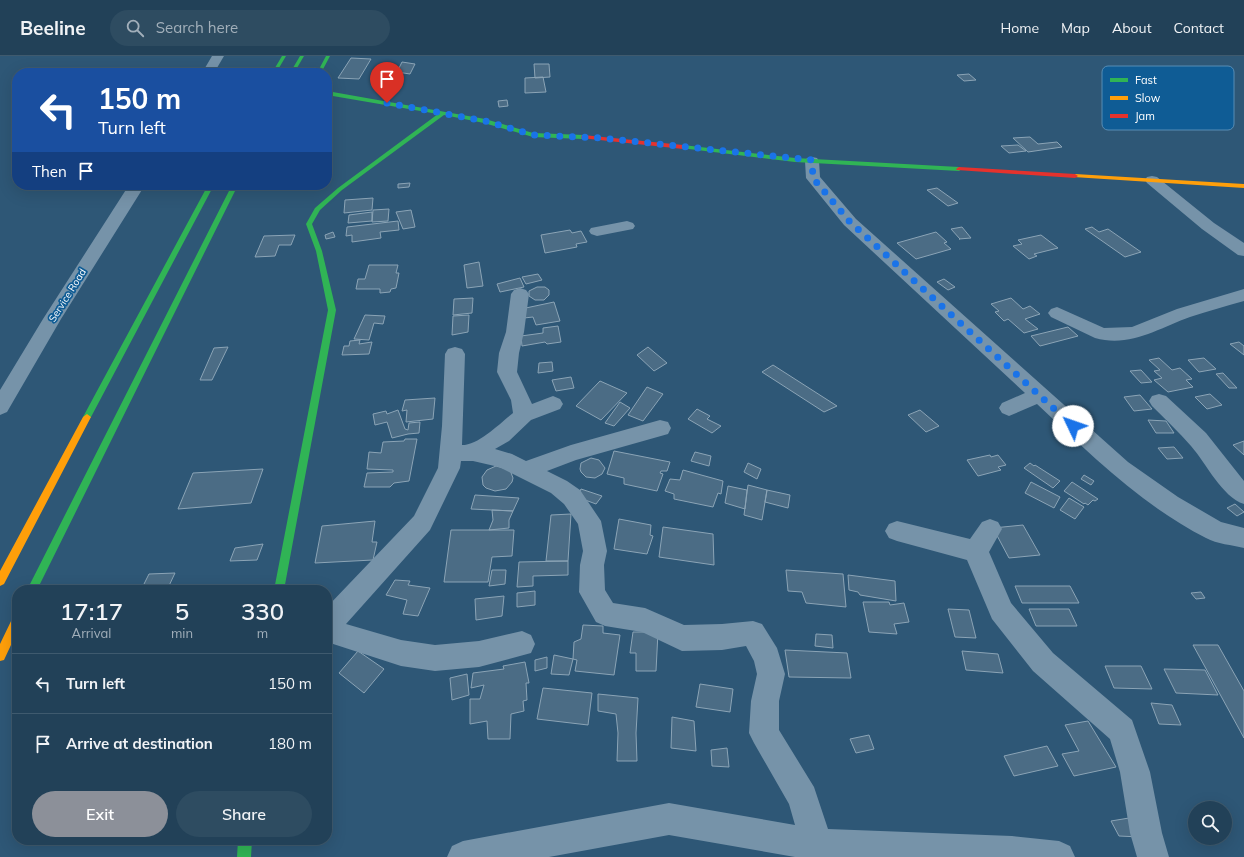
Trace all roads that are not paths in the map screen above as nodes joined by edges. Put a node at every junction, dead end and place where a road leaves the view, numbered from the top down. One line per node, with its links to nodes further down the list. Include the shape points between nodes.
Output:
1 (218, 56): 5 (street)
2 (284, 56): 6 (main road)
3 (302, 56): 7 (main road)
4 (328, 56): 8 (main road)
5 (211, 68)
6 (277, 68)
7 (295, 68)
8 (322, 68)
9 (332, 94): 10 (main road)
10 (442, 114): 11 (main road, via 485,121 534,135 601,138); 38 (main road, via 340,189 317,209 309,224 319,251 332,310)
11 (812, 160): 12 (main road); 24 (street, via 813,178 850,222)
12 (1152, 180): 13 (main road); 19 (street, via 1208,226)
13 (1244, 186)
14 (134, 190): 27 (street, Service Road)
15 (208, 190): 36 (main road)
16 (232, 190): 37 (main road)
17 (627, 226): 18 (street)
18 (597, 231)
19 (1244, 251)
20 (520, 294): 29 (street, via 507,372 521,400)
21 (1244, 294): 22 (street, via 1183,313 1134,334 1102,334)
22 (1057, 313)
23 (455, 354): 31 (street, via 453,426)
24 (1038, 395): 28 (street); 35 (street, via 1120,468 1170,504 1215,531)
25 (1159, 401): 33 (street, via 1198,439)
26 (553, 404): 29 (street)
27 (0, 407)
28 (1009, 408)
29 (524, 416): 31 (street, via 501,436)
30 (660, 428): 32 (street, via 571,453)
31 (462, 453): 32 (street, via 504,460); 39 (street, via 449,468 422,523)
32 (526, 470): 45 (street, via 559,487 572,497 589,521 595,551 592,592 605,614 645,620 682,638 752,633 766,657 771,674 765,701 764,733 803,798)
33 (1244, 495)
34 (897, 531): 50 (street, via 940,543 983,540 1001,611 1043,662 1122,730 1135,772)
35 (1244, 538)
36 (0, 581)
37 (35, 585)
38 (280, 585)
39 (332, 621)
40 (12, 631): 43 (main road)
41 (332, 632): 42 (street, via 401,653 435,658 479,654)
42 (522, 644)
43 (0, 656)
44 (245, 845): 47 (main road)
45 (817, 845): 46 (street); 48 (street, via 669,819)
46 (1013, 855): 49 (street)
47 (244, 857)
48 (463, 857)
49 (1059, 857)
50 (1153, 857)

